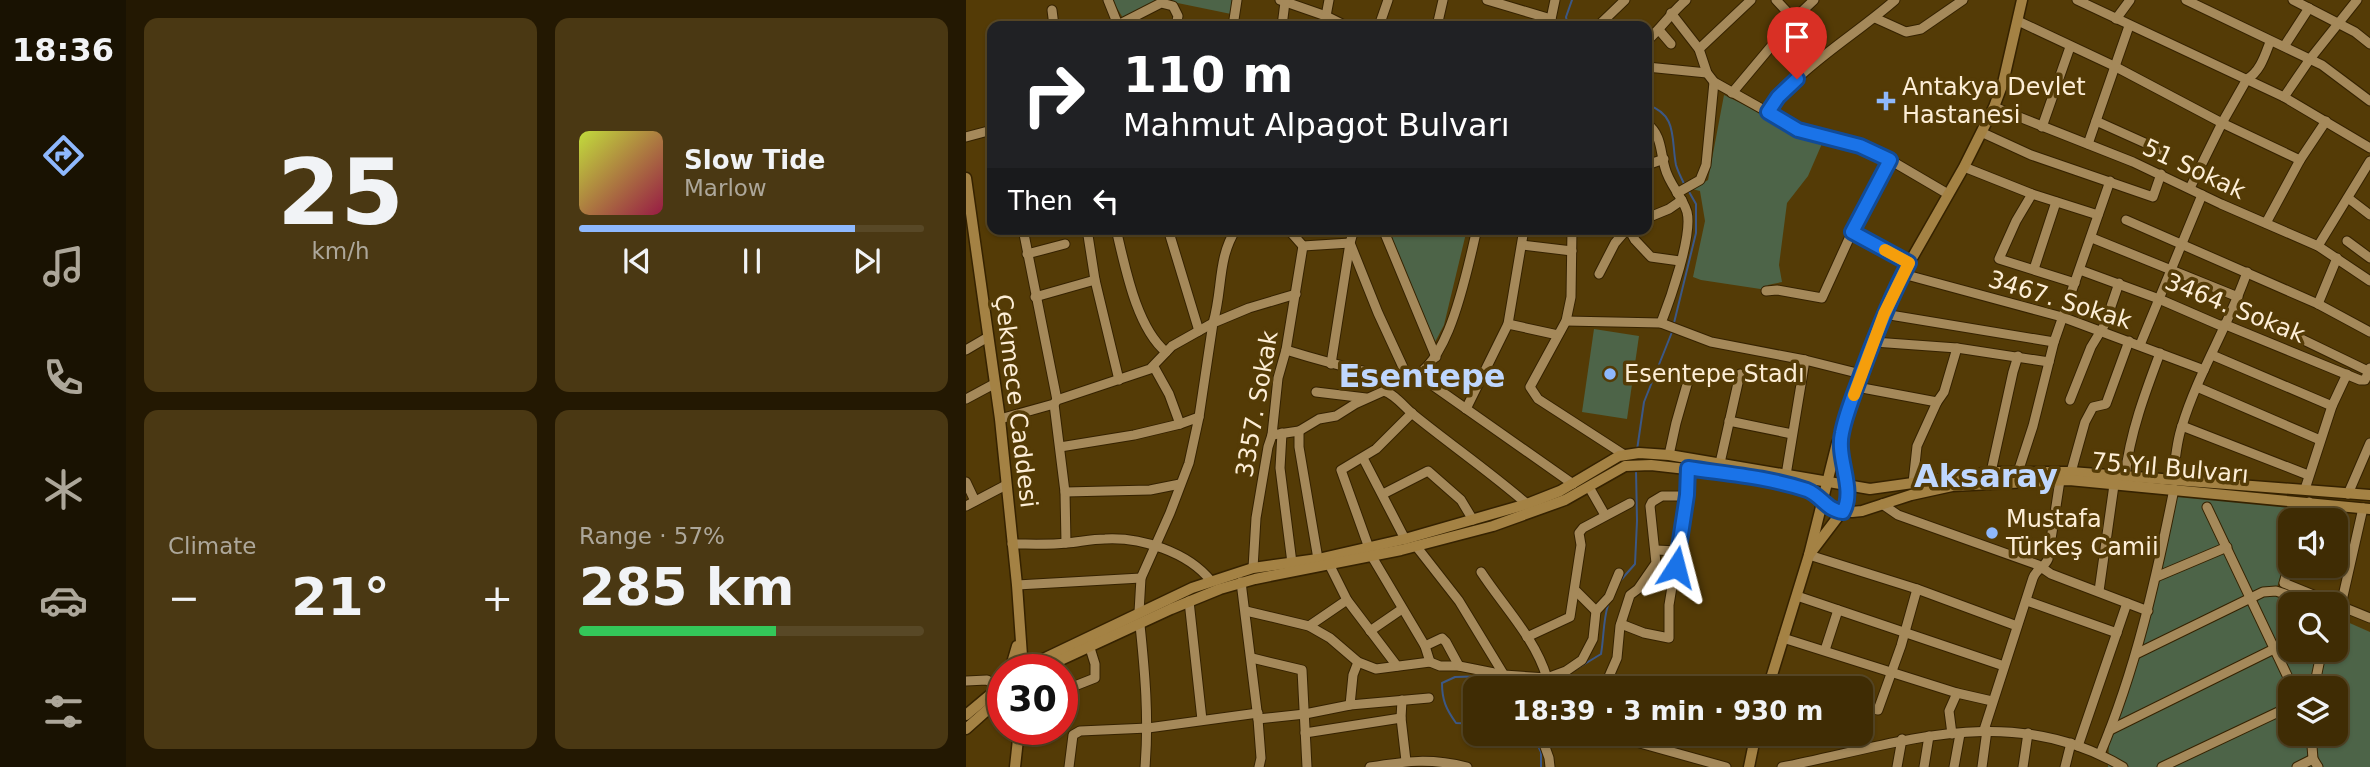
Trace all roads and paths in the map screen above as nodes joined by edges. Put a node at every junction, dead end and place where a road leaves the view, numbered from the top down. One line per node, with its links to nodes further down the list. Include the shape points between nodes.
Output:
1 (1108, 0): 30 (street)
2 (1237, 0): 33 (street)
3 (1329, 0): 25 (street)
4 (1388, 0): 36 (street)
5 (1443, 0): 37 (street)
6 (1487, 0): 38 (street)
7 (1555, 0): 39 (street)
8 (1625, 0): 40 (street)
9 (1686, 0): 24 (street)
10 (1751, 0): 51 (street)
11 (1776, 0): 27 (street)
12 (1814, 0): 27 (street)
13 (1895, 0): 26 (street)
14 (1963, 0): 26 (street, via 1921,29 1906,32)
15 (2022, 0): 41 (main road)
16 (2077, 0): 28 (street)
17 (2130, 0): 28 (street)
18 (2186, 0): 46 (street)
19 (2294, 0): 22 (street)
20 (2357, 0): 42 (street)
21 (1282, 1): 25 (street); 34 (street)
22 (2309, 8): 42 (street); 49 (street)
23 (1052, 10): 29 (street)
24 (1671, 13): 44 (street); 51 (street)
25 (1326, 16): 35 (street)
26 (1875, 18): 62 (street, via 1797,79)
27 (1794, 19): 58 (street)
28 (2116, 19): 43 (street)
29 (1053, 21)
30 (1116, 21)
31 (1125, 21): 32 (street, via 1161,3 1173,6)
32 (1176, 21)
33 (1234, 21)
34 (1282, 21)
35 (1336, 21)
36 (1381, 21)
37 (1438, 21)
38 (1546, 21)
39 (1552, 21)
40 (1603, 21)
41 (2018, 21): 50 (street); 61 (main road)
42 (2340, 24): 48 (street); 52 (street)
43 (2129, 26): 53 (street); 56 (street)
44 (1659, 30): 45 (street); 47 (street)
45 (1652, 36)
46 (2270, 42): 49 (street); 56 (street, via 2259,67)
47 (1671, 44)
48 (2370, 44)
49 (2285, 45): 52 (street)
50 (2070, 47): 53 (street); 66 (street)
51 (1699, 50): 55 (street)
52 (2310, 59): 59 (street); 60 (street)
53 (2113, 66): 63 (street); 65 (street)
54 (1652, 68): 55 (street)
55 (1707, 73): 57 (street)
56 (2247, 79): 59 (street); 65 (street)
57 (1714, 82): 58 (street); 88 (street, via 1706,165 1700,180)
58 (1732, 93): 62 (street)
59 (2284, 97): 64 (street)
60 (2370, 101)
61 (1994, 107): 66 (street, 51 Sokak); 69 (main road)
62 (1768, 112): 75 (street, via 1798,130 1860,146)
63 (2096, 121): 71 (street); 73 (street)
64 (2326, 121): 72 (street); 76 (street)
65 (2222, 123): 76 (street); 83 (street)
66 (2042, 127): 71 (street, 51 Sokak)
67 (1652, 129): 74 (street)
68 (987, 131): 70 (street)
69 (1983, 133): 79 (main road); 82 (street, via 2031,155)
70 (966, 137)
71 (2088, 144): 80 (street, 51 Sokak)
72 (2370, 148)
73 (2165, 152)
74 (1664, 159): 78 (street); 88 (street)
75 (1890, 160): 84 (street); 96 (street)
76 (2300, 160): 95 (street)
77 (2370, 161): 89 (street)
78 (1652, 163)
79 (1964, 167): 84 (main road); 85 (street)
80 (2161, 174): 82 (street, via 2153,197); 83 (street, 51 Sokak)
81 (966, 178): 86 (main road, Çekmece Caddesi)
82 (2110, 181): 91 (street)
83 (2190, 188): 87 (street, 51 Sokak)
84 (1948, 194): 123 (main road)
85 (2032, 194): 90 (street); 124 (street, via 1999,259)
86 (967, 195): 152 (main road, Çekmece Caddesi)
87 (2202, 195): 95 (street, 51 Sokak); 114 (street)
88 (1680, 197): 93 (street, via 1669,209); 122 (street, via 1688,217)
89 (2348, 198): 92 (street); 117 (street)
90 (2056, 202): 91 (street); 124 (street)
91 (2098, 215): 110 (street)
92 (2370, 215)
93 (1652, 216)
94 (2126, 220): 114 (street)
95 (2266, 223): 117 (street, 51 Sokak)
96 (1852, 232): 123 (street); 134 (street, via 1822,298)
97 (1024, 235): 119 (street)
98 (1088, 235): 130 (street)
99 (1118, 235): 160 (street, via 1145,323)
100 (1170, 235): 149 (street)
101 (1233, 235): 144 (street, via 1224,251)
102 (1293, 235): 116 (street)
103 (1352, 235): 112 (street)
104 (1385, 235): 164 (street)
105 (1475, 235): 164 (street, via 1456,312)
106 (1523, 235): 115 (street)
107 (1572, 235): 118 (street)
108 (1622, 235): 128 (street)
109 (1632, 235): 122 (street, via 1651,257)
110 (2092, 237): 125 (street); 126 (street)
111 (2347, 241): 121 (street)
112 (1350, 243): 116 (street); 167 (street); 175 (street, via 1378,313)
113 (1065, 244): 119 (street)
114 (2182, 244): 126 (street); 127 (street)
115 (1522, 245): 118 (street); 146 (street)
116 (1303, 246): 135 (street, 3357. Sokak)
117 (2318, 246): 120 (street, 51 Sokak)
118 (1572, 251): 143 (street)
119 (1027, 254): 136 (street)
120 (2337, 258): 131 (street, 51 Sokak); 139 (street)
121 (2370, 258)
122 (1680, 261): 145 (street)
123 (1909, 263): 129 (main road)
124 (2034, 269): 132 (street)
125 (2080, 270): 132 (street); 133 (street, 3464. Sokak)
126 (2171, 270): 137 (street); 138 (street)
127 (2247, 272): 137 (street); 139 (street)
128 (1599, 274)
129 (1903, 274): 141 (main road); 142 (street, 3467. Sokak)
130 (1095, 279): 136 (street); 176 (street)
131 (2370, 281)
132 (2075, 283): 142 (street)
133 (2119, 283): 138 (street, 3464. Sokak); 148 (street)
134 (1766, 291)
135 (1296, 294): 144 (street); 159 (street, 3357. Sokak)
136 (1035, 297): 184 (street)
137 (2238, 297): 140 (street)
138 (2159, 299): 147 (street, 3464. Sokak); 156 (street)
139 (2318, 304): 150 (street)
140 (2235, 307): 147 (street); 170 (street)
141 (1884, 314): 154 (main road); 155 (street)
142 (2062, 317): 148 (street, 3467. Sokak); 155 (street)
143 (1566, 321): 145 (street); 151 (street)
144 (1213, 323): 149 (street); 189 (street)
145 (1661, 323): 165 (street, via 1711,342)
146 (1508, 324): 151 (street); 187 (street)
147 (2227, 325): 162 (street); 174 (street, 3464. Sokak)
148 (2100, 330): 153 (street, 3467. Sokak); 183 (street)
149 (1199, 331): 160 (street)
150 (2370, 332)
151 (1558, 335): 202 (street, via 1530,387 1538,399)
152 (988, 337): 158 (street); 177 (main road, Çekmece Caddesi)
153 (2129, 341): 156 (street, 3467. Sokak); 210 (street, via 2106,404 2093,407 2085,422)
154 (1874, 342): 157 (street); 173 (main road)
155 (2054, 342): 166 (street)
156 (2140, 345): 161 (street, 3467. Sokak)
157 (1957, 348): 163 (street); 185 (street, via 1948,383)
158 (966, 350)
159 (1286, 350): 167 (street); 198 (street, 3357. Sokak)
160 (1166, 352): 168 (street)
161 (2160, 353): 169 (street, 3467. Sokak); 213 (street, via 2142,401)
162 (2213, 355): 169 (street); 186 (street)
163 (2018, 356): 166 (street); 208 (street)
164 (1436, 357): 175 (street)
165 (1805, 360): 173 (street); 196 (street)
166 (2049, 362): 209 (street)
167 (1331, 364): 175 (street, via 1402,380)
168 (1154, 367): 176 (street); 192 (street)
169 (2204, 370): 179 (street)
170 (2370, 370): 174 (street, via 2365,380)
171 (1690, 374): 203 (street)
172 (1740, 374): 191 (street)
173 (1861, 374): 178 (main road)
174 (2347, 374): 186 (street)
175 (1413, 376): 187 (street)
176 (1119, 380): 184 (street)
177 (994, 384): 182 (street); 190 (main road, Çekmece Caddesi)
178 (1857, 387): 185 (street); 197 (main road)
179 (2197, 387): 193 (street); 199 (street)
180 (1316, 391): 181 (street)
181 (1367, 398): 188 (street, via 1384,391); 194 (street)
182 (966, 399)
183 (2070, 400)
184 (1056, 402): 190 (street); 201 (street)
185 (1937, 402): 217 (street, via 1917,446)
186 (2332, 406): 199 (street)
187 (1466, 409): 219 (street)
188 (1412, 413): 204 (street); 235 (street)
189 (1199, 417): 192 (street); 218 (street)
190 (1000, 419): 221 (main road, Çekmece Caddesi)
191 (1729, 421): 196 (street); 206 (street)
192 (1180, 424): 201 (street)
193 (2182, 426): 212 (street); 220 (street)
194 (1299, 431): 195 (street); 253 (street)
195 (1282, 433): 198 (street); 254 (street, via 1280,468)
196 (1792, 433): 211 (street)
197 (1841, 434): 216 (main road); 223 (main road)
198 (1272, 435): 259 (street, 3357. Sokak)
199 (2320, 440): 212 (street)
200 (2370, 443): 228 (street)
201 (1060, 447): 226 (street)
202 (1622, 455): 205 (main road); 219 (main road)
203 (1669, 455): 205 (main road); 206 (main road)
204 (1363, 458): 227 (street); 251 (street, via 1340,470)
205 (1651, 459): 207 (main road); 224 (main road, via 1620,468)
206 (1720, 463): 211 (main road)
207 (1688, 468): 229 (street); 231 (main road, via 1787,484)
208 (1991, 472): 209 (main road, 75.Yıl Bulvarı); 217 (main road, 75.Yıl Bulvarı)
209 (2018, 472): 210 (main road, 75.Yıl Bulvarı)
210 (2071, 472): 213 (main road, 75.Yıl Bulvarı)
211 (1786, 475): 216 (main road)
212 (2308, 475): 225 (street)
213 (2125, 476): 220 (main road, 75.Yıl Bulvarı)
214 (2060, 480): 222 (main road, 75.Yıl Bulvarı); 236 (main road, 75.Yıl Bulvarı, via 1952,486); 256 (street, via 2048,559)
215 (966, 482): 233 (street)
216 (1827, 483): 223 (main road); 231 (main road)
217 (1913, 483): 223 (main road, 75.Yıl Bulvarı, via 1886,489)
218 (1180, 484): 226 (street, via 1150,490); 247 (street)
219 (1573, 484): 235 (main road)
220 (2174, 484): 222 (main road, 75.Yıl Bulvarı); 225 (main road, 75.Yıl Bulvarı); 232 (main road, 75.Yıl Bulvarı); 260 (street)
221 (1006, 485): 233 (street); 245 (main road, Çekmece Caddesi)
222 (2114, 485): 267 (street)
223 (1846, 486): 240 (main road)
224 (1589, 487): 241 (street); 246 (main road, via 1541,510)
225 (2305, 489): 228 (main road, 75.Yıl Bulvarı)
226 (1065, 492): 244 (street)
227 (1383, 494): 242 (street, via 1429,471 1461,500); 243 (street)
228 (2348, 494): 230 (main road, 75.Yıl Bulvarı)
229 (1687, 495): 249 (street, via 1662,496 1652,502); 250 (street)
230 (2370, 495)
231 (1823, 499): 240 (main road, via 1831,510); 252 (main road)
232 (2309, 502): 238 (street); 239 (main road, 75.Yıl Bulvarı)
233 (970, 503)
234 (1630, 503): 241 (street)
235 (1527, 504): 242 (main road)
236 (1882, 504): 240 (main road, 75.Yıl Bulvarı); 256 (street, via 1898,515)
237 (2207, 507): 248 (street)
238 (2307, 508)
239 (2367, 508): 270 (street)
240 (1843, 512): 252 (main road)
241 (1605, 515): 266 (street, via 1579,533)
242 (1473, 520): 243 (main road)
243 (1405, 540): 251 (main road)
244 (1066, 543): 245 (street); 247 (street, via 1135,539)
245 (1012, 544): 264 (main road, Çekmece Caddesi)
246 (1416, 546): 251 (main road); 311 (street, via 1459,601)
247 (1154, 547): 261 (street); 263 (street, via 1191,561)
248 (2227, 547): 260 (street); 272 (street)
249 (1657, 550): 250 (street); 285 (street, via 1656,563 1630,595)
250 (1678, 551): 285 (street, via 1668,606 1669,638)
251 (1370, 552): 253 (main road); 255 (main road); 277 (street)
252 (1809, 555): 265 (street); 271 (main road)
253 (1318, 559): 254 (main road)
254 (1292, 563): 259 (main road)
255 (1330, 566): 259 (main road); 273 (street)
256 (2040, 567): 267 (street); 275 (street)
257 (1481, 572): 293 (street)
258 (1619, 573): 281 (street, via 1609,597)
259 (1248, 576): 263 (main road); 274 (main road); 280 (street, 3357. Sokak)
260 (2156, 577): 282 (street)
261 (1141, 578): 264 (street); 283 (street)
262 (2285, 578): 269 (street, via 2284,583)
263 (1212, 582): 283 (main road)
264 (1017, 585): 289 (main road, Çekmece Caddesi)
265 (1917, 589): 288 (street); 291 (street)
266 (1575, 590): 281 (street); 293 (street, via 1570,617)
267 (2099, 591): 276 (street)
268 (2279, 592): 272 (street)
269 (2306, 592)
270 (2339, 592)
271 (1797, 596): 279 (street); 294 (main road)
272 (2251, 597): 297 (street); 303 (street)
273 (1347, 600): 287 (street); 290 (street)
274 (1189, 601): 286 (main road); 334 (street)
275 (2026, 601): 288 (street); 292 (street)
276 (2127, 603): 282 (street); 292 (street)
277 (1402, 609): 290 (street); 295 (street)
278 (2348, 609): 284 (street)
279 (1838, 610): 291 (street); 298 (street)
280 (1246, 611): 287 (street); 304 (street, 3357. Sokak)
281 (1596, 611): 314 (street, via 1593,639 1583,660)
282 (2148, 611): 303 (street)
283 (1139, 612): 286 (main road); 301 (main road)
284 (2370, 618)
285 (1621, 624): 315 (street, via 1617,658)
286 (1140, 625): 296 (main road); 335 (street)
287 (1309, 626): 305 (street)
288 (2017, 626): 309 (street)
289 (1020, 630): 299 (main road); 300 (main road, Çekmece Caddesi)
290 (1370, 631): 307 (street)
291 (1904, 632): 309 (street); 310 (street)
292 (2117, 633): 345 (street)
293 (1527, 637): 313 (street)
294 (1783, 638): 298 (street); 316 (main road)
295 (1425, 646): 306 (street); 308 (street, via 1441,638)
296 (1090, 648): 302 (main road); 320 (street, via 1095,678)
297 (2274, 649): 317 (street); 338 (street)
298 (1825, 650): 310 (street)
299 (1014, 654)
300 (1021, 654)
301 (1054, 654)
302 (1076, 654)
303 (2136, 654): 338 (street)
304 (1252, 658): 330 (street, via 1302,670); 332 (street, 3357. Sokak)
305 (1357, 662): 307 (street, via 1376,669); 326 (street)
306 (1430, 662): 307 (street); 308 (street)
307 (1398, 666)
308 (1459, 666): 311 (street)
309 (2004, 666): 325 (street)
310 (1891, 672): 321 (street); 327 (street, via 1878,710)
311 (1504, 675): 312 (street)
312 (1508, 676)
313 (1546, 676)
314 (1552, 676)
315 (1609, 676)
316 (1771, 676)
317 (2287, 676)
318 (987, 680): 319 (street)
319 (966, 681)
320 (1078, 685)
321 (1956, 693): 325 (street); 341 (street, via 1949,711)
322 (1429, 698): 324 (street)
323 (987, 700): 331 (main road)
324 (1402, 700): 326 (street); 333 (street)
325 (1992, 701): 337 (street)
326 (1350, 705): 330 (street)
327 (1873, 709)
328 (2278, 712): 371 (street)
329 (987, 713): 336 (main road)
330 (1305, 714): 332 (street); 339 (street)
331 (966, 715)
332 (1258, 716): 334 (street); 356 (street, 3357. Sokak)
333 (1401, 719): 339 (street); 350 (street)
334 (1202, 720): 335 (street)
335 (1148, 728): 354 (street, via 1080,731 1073,735); 355 (street)
336 (966, 729)
337 (1986, 730): 340 (street); 341 (street); 367 (street)
338 (2110, 730): 349 (street)
339 (1306, 733): 357 (street)
340 (2028, 733): 345 (street); 368 (street)
341 (1956, 734): 342 (street); 366 (street)
342 (1929, 736): 343 (street); 365 (street)
343 (1902, 739): 363 (street); 364 (street)
344 (1017, 745): 353 (main road)
345 (2074, 745): 349 (street); 369 (street)
346 (1544, 746): 360 (street)
347 (1651, 746): 361 (street)
348 (1753, 746): 362 (main road)
349 (2100, 754): 370 (street)
350 (1406, 761): 352 (street); 358 (street)
351 (2315, 763): 372 (street)
352 (1443, 764): 359 (street)
353 (1015, 767)
354 (1069, 767)
355 (1145, 767)
356 (1259, 767)
357 (1307, 767)
358 (1370, 767)
359 (1467, 767)
360 (1550, 767)
361 (1726, 767)
362 (1749, 767)
363 (1782, 767)
364 (1897, 767)
365 (1924, 767)
366 (1954, 767)
367 (1982, 767)
368 (2023, 767)
369 (2065, 767)
370 (2123, 767)
371 (2162, 767)
372 (2297, 767)

